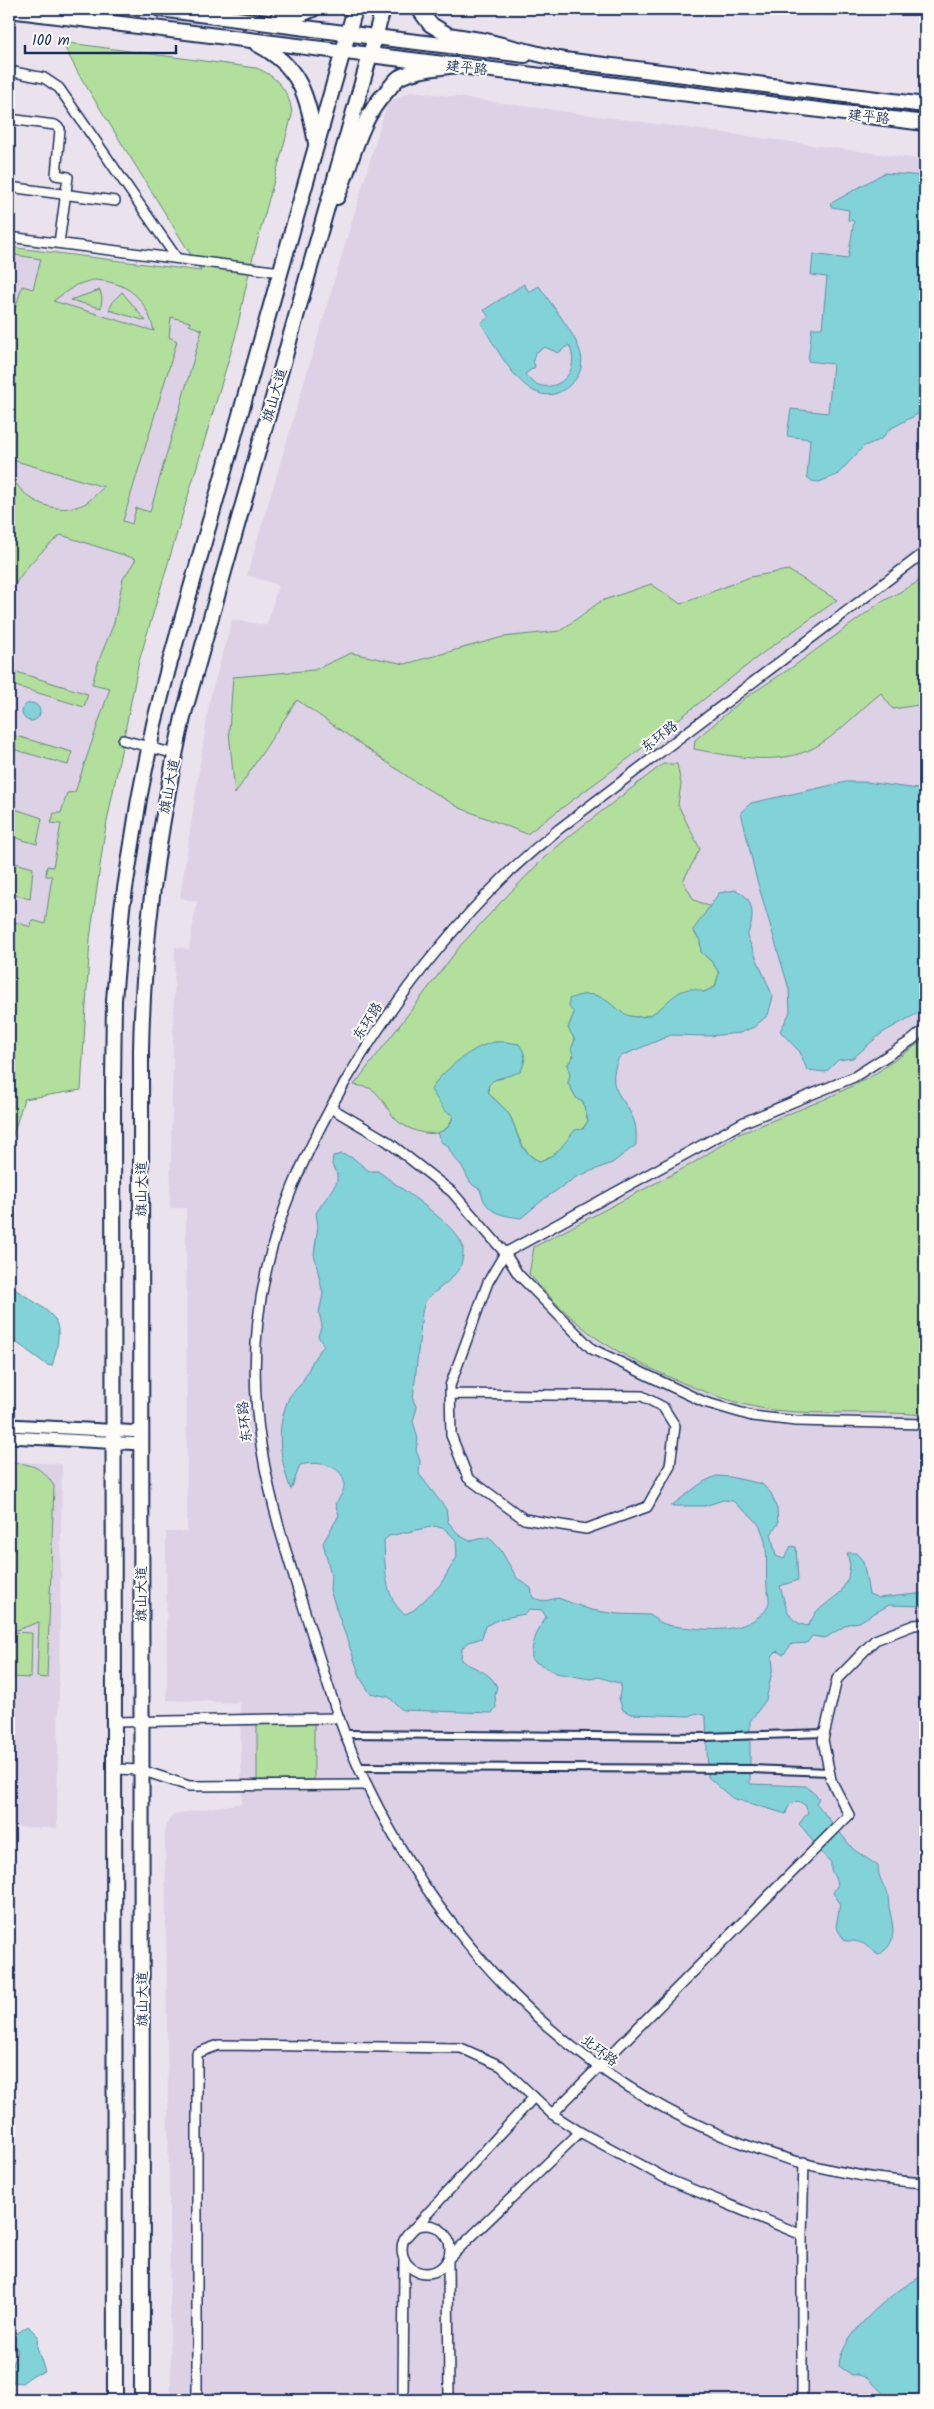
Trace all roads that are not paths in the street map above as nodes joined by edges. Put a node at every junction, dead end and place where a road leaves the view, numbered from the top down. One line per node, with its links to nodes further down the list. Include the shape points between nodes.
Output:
1 (160, 9): 7 (main road, 建平路)
2 (313, 9): 7 (main road, via 284,18)
3 (355, 9): 8 (main road, 旗山大道)
4 (383, 9): 9 (main road, 旗山大道)
5 (419, 9): 13 (main road, via 430,24 448,35 486,40)
6 (9, 10): 10 (main road, 建平路)
7 (240, 18): 8 (main road, 建平路)
8 (348, 33): 9 (main road, 建平路); 11 (main road, 旗山大道)
9 (375, 37): 12 (main road, 旗山大道); 13 (main road, 建平路)
10 (248, 40): 11 (main road, 建平路); 19 (main road, via 274,53 296,76)
11 (344, 51): 12 (main road, 建平路); 19 (main road, 旗山大道)
12 (370, 55): 14 (main road, 建平路); 25 (main road, 旗山大道)
13 (567, 61): 16 (main road, 建平路)
14 (456, 65): 18 (main road, 建平路); 25 (main road, via 421,70 398,78 379,99 363,125 348,173)
15 (9, 71): 26 (street, via 44,78 59,88)
16 (925, 104)
17 (9, 119): 21 (street, via 55,125 60,129 56,175 68,176)
18 (925, 123)
19 (316, 145): 27 (main road, 旗山大道)
20 (9, 187): 21 (street)
21 (66, 194): 22 (street); 24 (street)
22 (115, 201)
23 (9, 237): 24 (street)
24 (59, 243): 26 (street)
25 (316, 246): 31 (main road, 旗山大道)
26 (176, 257): 27 (street)
27 (281, 272): 30 (main road, 旗山大道, via 168,669)
28 (925, 552): 33 (street, 东环路, via 567,823 507,873 461,922 394,1004)
29 (123, 740): 30 (street)
30 (150, 747): 31 (street); 39 (main road, 旗山大道, via 127,875 114,1000)
31 (174, 754): 40 (main road, 旗山大道, via 155,864 142,984)
32 (925, 1029): 34 (street, via 854,1077 744,1122)
33 (331, 1108): 34 (street, via 387,1141 452,1192); 42 (street, 东环路, via 304,1157 279,1218 265,1275 255,1343 255,1393 262,1457 277,1526)
34 (505, 1253): 35 (street, via 488,1282 450,1386); 36 (street, via 518,1274 592,1349 704,1402 752,1416 796,1422)
35 (450, 1394): 35 (street, via 450,1435 468,1478 524,1519 586,1529 647,1507 670,1466 675,1426 663,1408 642,1396)
36 (925, 1424)
37 (9, 1425): 39 (street)
38 (9, 1437): 39 (street)
39 (115, 1437): 40 (street); 43 (main road, 旗山大道)
40 (142, 1438): 44 (main road, 旗山大道)
41 (925, 1624): 45 (street, via 875,1640 837,1679)
42 (338, 1718): 44 (street); 46 (street, 东环路)
43 (114, 1722): 44 (street); 48 (main road, 旗山大道)
44 (141, 1722): 49 (main road, 旗山大道)
45 (825, 1733): 46 (street, via 706,1737); 50 (street, via 823,1740)
46 (346, 1734): 47 (street, 东环路)
47 (359, 1767): 50 (street); 51 (street, 北环路)
48 (115, 1769): 49 (street); 62 (main road, 旗山大道)
49 (141, 1770): 51 (street, via 189,1786); 63 (main road, 旗山大道)
50 (830, 1772): 52 (street, via 849,1815)
51 (367, 1785): 52 (street, 北环路, via 414,1869 465,1943 527,2009)
52 (598, 2066): 54 (street); 56 (street, 北环路, via 636,2093 690,2122 746,2145)
53 (534, 2097): 54 (street); 58 (street); 64 (street, via 501,2066 461,2048 219,2045 197,2052)
54 (552, 2114): 55 (street)
55 (580, 2132): 59 (street, via 667,2178); 61 (street)
56 (804, 2162): 57 (street, 北环路, via 871,2177); 59 (street)
57 (925, 2183)
58 (407, 2236): 60 (street, via 402,2251); 61 (street, via 412,2230 427,2225 442,2231 450,2244)
59 (802, 2236): 67 (street)
60 (404, 2259): 61 (street, via 422,2273 438,2271); 65 (street)
61 (448, 2259): 66 (street)
62 (115, 2400)
63 (142, 2400)
64 (197, 2400)
65 (403, 2400)
66 (450, 2400)
67 (802, 2400)

